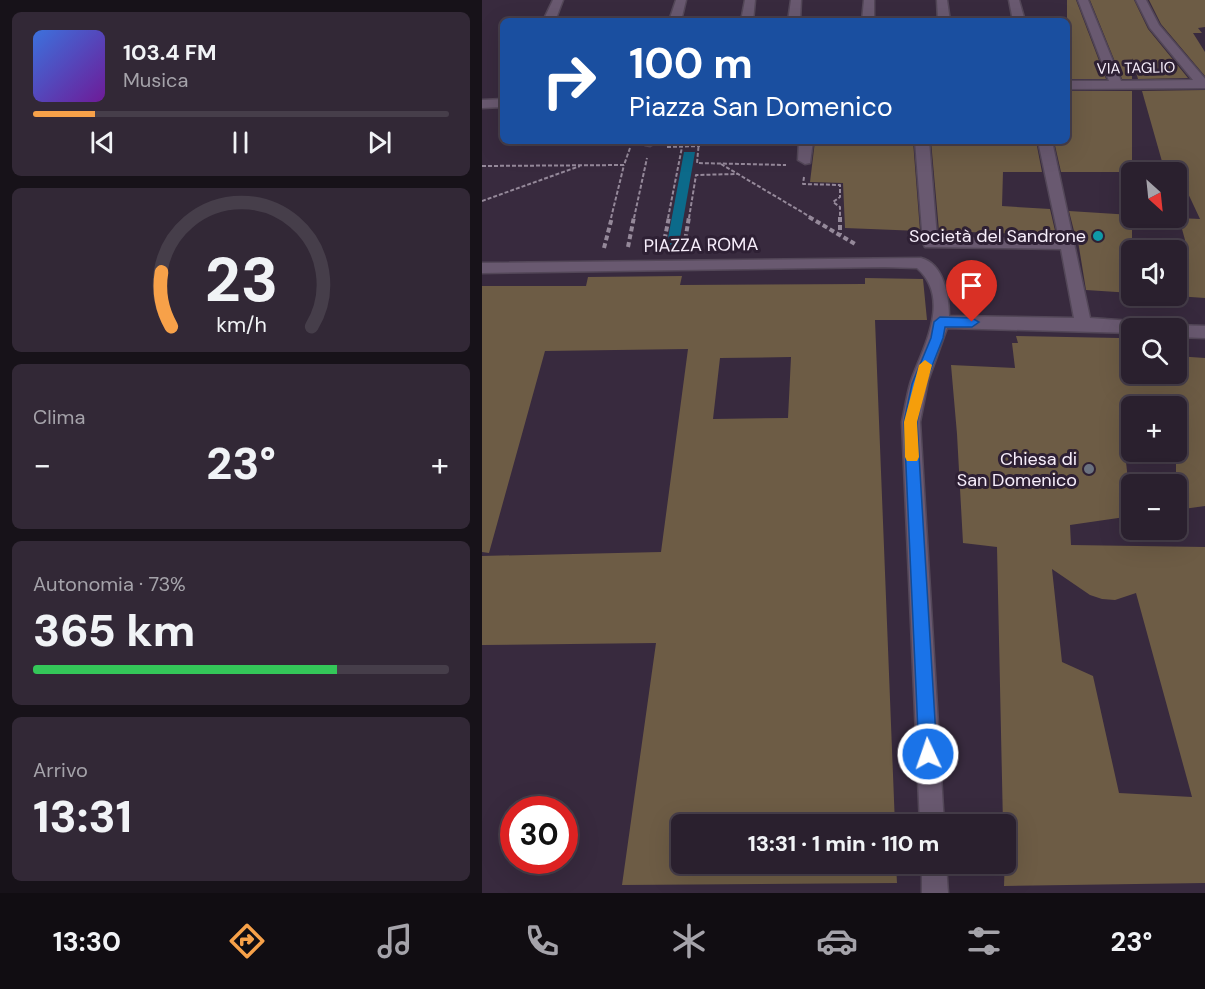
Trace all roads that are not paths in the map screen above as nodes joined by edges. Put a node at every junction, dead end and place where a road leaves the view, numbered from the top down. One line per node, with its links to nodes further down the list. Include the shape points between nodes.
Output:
1 (558, 0): 10 (street)
2 (681, 0): 11 (street)
3 (750, 0): 12 (street)
4 (796, 0): 13 (street)
5 (869, 0): 14 (street)
6 (942, 0): 15 (street)
7 (1014, 0): 16 (street)
8 (1084, 0): 19 (street)
9 (1141, 0): 17 (street, via 1154,26)
10 (550, 18)
11 (676, 18)
12 (747, 18)
13 (794, 18)
14 (868, 18)
15 (944, 18)
16 (1018, 18)
17 (1204, 84): 19 (street, VIA TAGLIO)
18 (1070, 85): 19 (street, VIA TAGLIO)
19 (1117, 86)
20 (500, 103): 21 (street)
21 (482, 104)
22 (806, 144): 25 (street)
23 (922, 144): 26 (street, via 930,243)
24 (1046, 144): 26 (street)
25 (805, 163)
26 (1067, 244): 29 (street)
27 (482, 268): 28 (street, PIAZZA ROMA, via 921,263 933,273 939,287)
28 (940, 322): 29 (street); 33 (street, via 911,422)
29 (1083, 324): 30 (street)
30 (1121, 326)
31 (1187, 331): 32 (street)
32 (1205, 332)
33 (931, 814)
34 (934, 874): 35 (street)
35 (935, 893)

